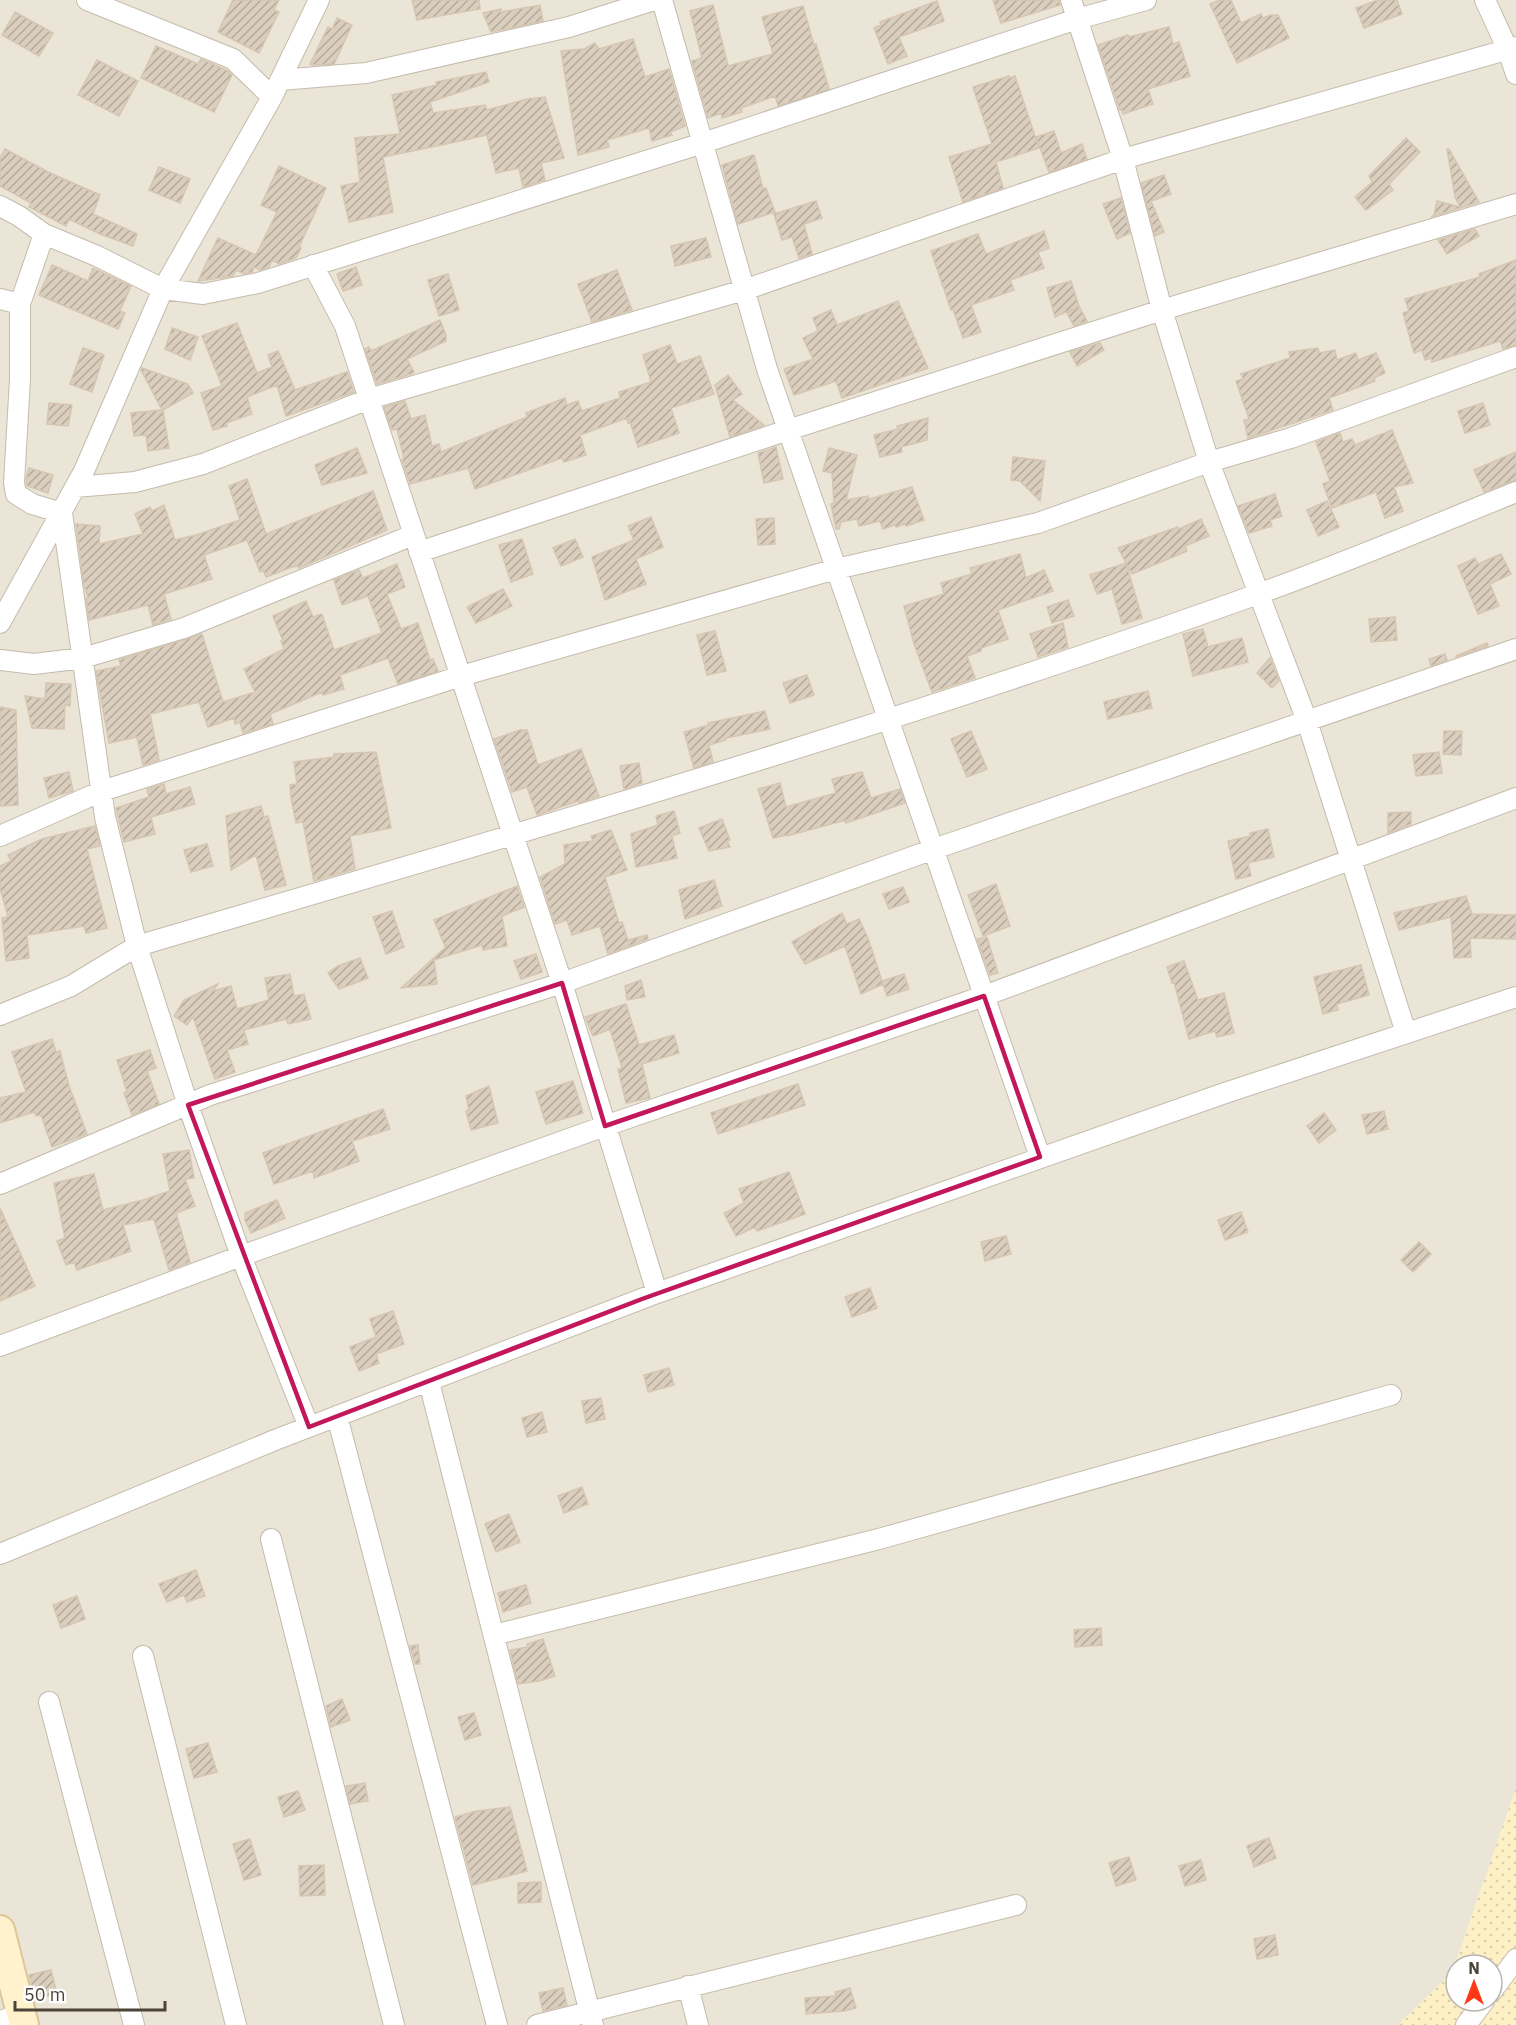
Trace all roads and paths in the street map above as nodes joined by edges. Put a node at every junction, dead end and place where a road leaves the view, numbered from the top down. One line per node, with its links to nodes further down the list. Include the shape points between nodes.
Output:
1 (87, 0): 11 (street, via 233,59)
2 (319, 0): 11 (street)
3 (654, 0): 11 (street, via 568,27 366,73)
4 (662, 0): 12 (street)
5 (1071, 0): 8 (street)
6 (1146, 0): 8 (street)
7 (1485, 0): 9 (street)
8 (1077, 19): 12 (street); 13 (street)
9 (1512, 48): 10 (street); 13 (street)
10 (1516, 74)
11 (276, 88): 18 (street)
12 (702, 143): 17 (street); 19 (street)
13 (1123, 159): 19 (street); 22 (street)
14 (1516, 204): 22 (street)
15 (0, 206): 16 (street)
16 (44, 234): 18 (street); 21 (street)
17 (313, 265): 18 (street, via 258,283 203,294); 24 (street, via 345,326)
18 (163, 289): 27 (street)
19 (744, 290): 24 (street); 25 (street)
20 (0, 299): 21 (street)
21 (20, 304): 29 (street, via 20,379 13,469 16,494 32,504)
22 (1162, 310): 25 (street); 26 (street)
23 (1516, 357): 26 (street, via 1291,438)
24 (369, 399): 27 (street, via 203,464 135,482); 30 (street)
25 (788, 430): 30 (street); 31 (street)
26 (1209, 462): 31 (street, via 1038,523); 32 (street)
27 (75, 487): 29 (street)
28 (1516, 492): 32 (street)
29 (62, 513): 33 (street); 35 (street)
30 (416, 543): 35 (street, via 184,628); 37 (street)
31 (836, 569): 37 (street); 38 (street)
32 (1258, 594): 38 (street); 39 (street)
33 (0, 623)
34 (1516, 649): 39 (street)
35 (83, 658): 36 (street, via 34,664); 40 (street)
36 (0, 660)
37 (461, 676): 40 (street); 42 (street)
38 (889, 720): 42 (street); 44 (street)
39 (1307, 721): 44 (street); 45 (street)
40 (102, 791): 43 (street); 46 (street)
41 (1516, 798): 45 (street)
42 (513, 835): 46 (street); 47 (street)
43 (0, 836)
44 (934, 849): 47 (street); 48 (street)
45 (1351, 860): 48 (street); 51 (street)
46 (137, 946): 50 (street, via 71,986); 52 (street)
47 (562, 984): 52 (street); 53 (street)
48 (984, 996): 53 (street); 54 (street)
49 (1516, 997): 51 (street)
50 (0, 1014)
51 (1406, 1033): 54 (street)
52 (188, 1105): 55 (street); 56 (street)
53 (605, 1126): 56 (street); 57 (street)
54 (1040, 1156): 57 (street)
55 (0, 1184)
56 (241, 1256): 58 (street); 62 (street)
57 (657, 1293): 59 (street)
58 (0, 1346)
59 (429, 1382): 61 (street); 65 (street)
60 (1391, 1395): 65 (street, via 879,1539)
61 (337, 1416): 62 (street); 78 (street)
62 (309, 1427): 64 (street)
63 (271, 1539): 77 (street)
64 (0, 1554)
65 (494, 1635): 73 (street)
66 (143, 1656): 76 (street)
67 (49, 1702): 75 (street)
68 (1016, 1905): 72 (street)
69 (0, 1930): 74 (street)
70 (1516, 1959): 71 (street)
71 (1504, 1975)
72 (688, 1986): 73 (street); 80 (street)
73 (591, 2018): 79 (street)
74 (15, 2020)
75 (134, 2025)
76 (236, 2025)
77 (394, 2025)
78 (497, 2025)
79 (537, 2025)
80 (698, 2025)

